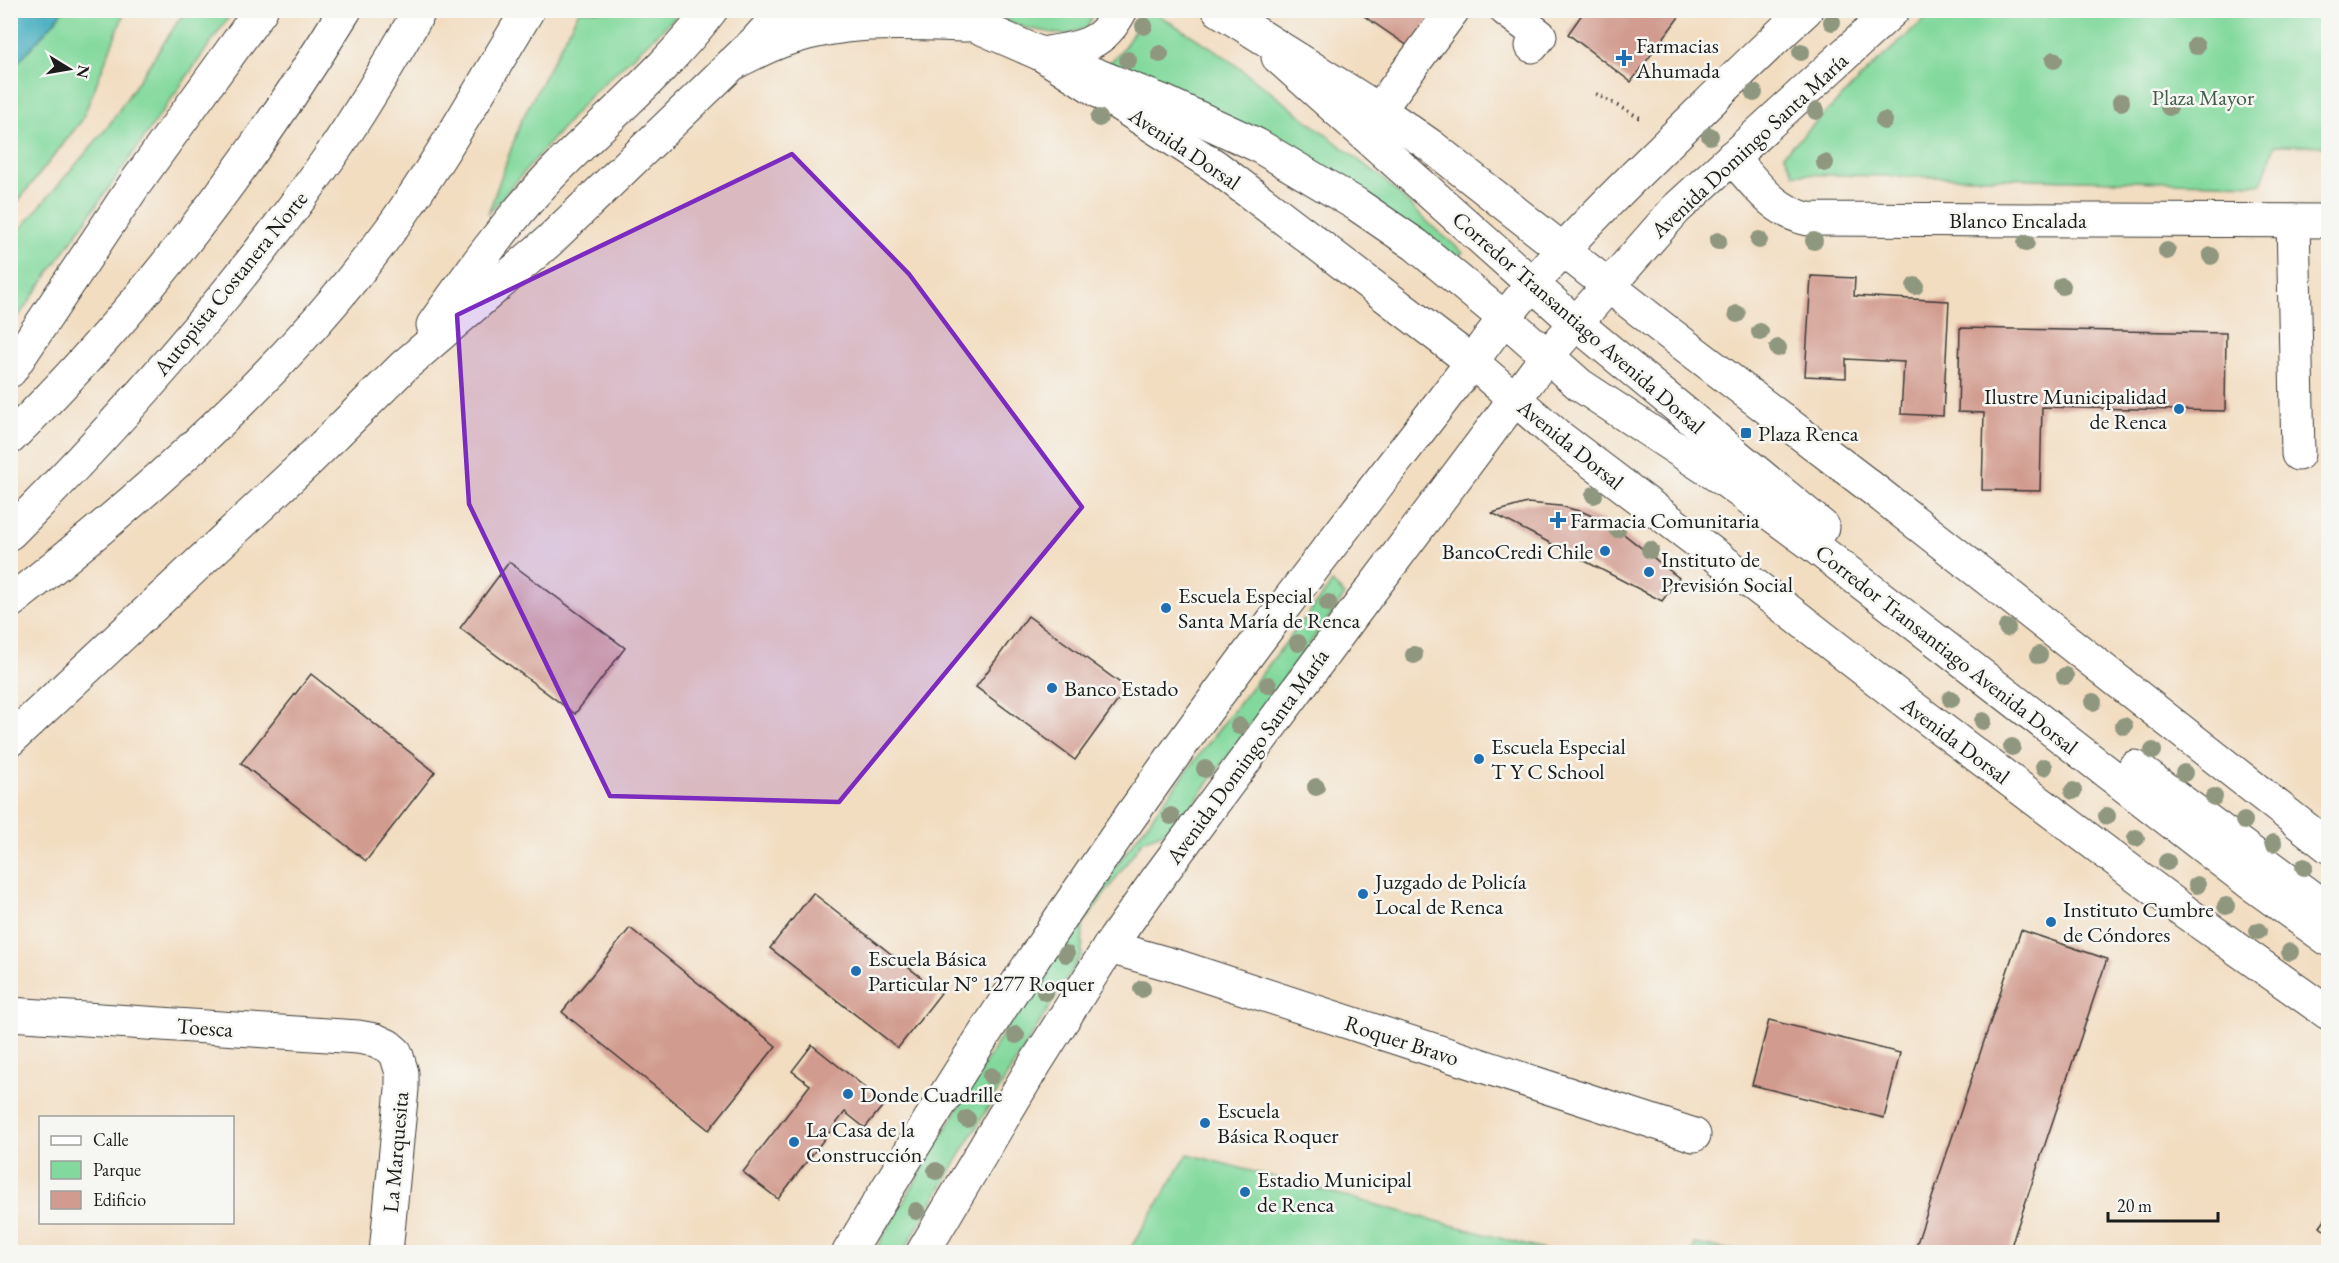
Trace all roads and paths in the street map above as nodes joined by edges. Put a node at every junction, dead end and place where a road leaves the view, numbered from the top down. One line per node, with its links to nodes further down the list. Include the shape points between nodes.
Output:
1 (261, 10): 32 (main road, via 135,184)
2 (345, 10): 34 (main road, via 250,154 178,252 96,350)
3 (420, 10): 36 (main road, Autopista Costanera Norte, via 330,156 231,288 103,437)
4 (528, 10): 37 (main road, via 404,210 314,323 247,397 182,458)
5 (711, 10): 31 (main road, via 509,221)
6 (784, 10): 17 (main road)
7 (940, 10): 14 (main road, Avenida Dorsal)
8 (1121, 10): 16 (main road, via 1105,35 1094,42)
9 (1453, 10): 19 (main road)
10 (1506, 10): 15 (main road, via 1540,36)
11 (1806, 10): 20 (main road)
12 (1893, 10): 21 (main road, Avenida Domingo Santa María)
13 (1231, 18): 19 (main road); 25 (main road, Corredor Transantiago Avenida Dorsal)
14 (975, 25): 16 (main road, Avenida Dorsal); 17 (main road, via 887,22 842,26 784,40)
15 (1532, 46)
16 (1041, 54): 27 (main road, Corredor Transantiago Avenida Dorsal, via 1217,125 1296,166 1416,245); 30 (main road, Avenida Dorsal, via 1215,166)
17 (732, 64): 31 (main road, via 549,241)
18 (1596, 94): 20 (path)
19 (1379, 110): 24 (main road)
20 (1675, 136): 24 (main road)
21 (1732, 157): 22 (main road, Blanco Encalada, via 1772,202 1794,216 1808,219); 26 (main road, Avenida Domingo Santa María, via 1676,209)
22 (2293, 221): 23 (main road, Blanco Encalada); 35 (main road)
23 (2328, 221)
24 (1563, 248): 25 (main road); 26 (main road)
25 (1531, 284): 27 (main road); 28 (main road, Corredor Transantiago Avenida Dorsal)
26 (1609, 285): 28 (main road, Avenida Domingo Santa María); 39 (main road)
27 (1503, 317): 29 (main road, Corredor Transantiago Avenida Dorsal); 30 (main road)
28 (1577, 324): 29 (main road, Avenida Domingo Santa María); 40 (main road, Corredor Transantiago Avenida Dorsal, via 2014,678)
29 (1547, 356): 33 (main road, Avenida Domingo Santa María); 41 (main road, Corredor Transantiago Avenida Dorsal, via 1580,385 1727,482 1809,542)
30 (1472, 362): 33 (main road, Avenida Dorsal); 48 (main road, via 1259,639 1111,844 982,1036)
31 (404, 366): 38 (main road)
32 (10, 371)
33 (1516, 400): 42 (main road, Avenida Domingo Santa María); 43 (main road, Avenida Dorsal, via 1975,755)
34 (10, 438)
35 (2298, 454)
36 (10, 533)
37 (10, 602)
38 (10, 740)
39 (2328, 846)
40 (2328, 909)
41 (2328, 939)
42 (1109, 947): 46 (main road, Roquer Bravo); 49 (main road, Avenida Domingo Santa María)
43 (2328, 1013)
44 (10, 1014): 45 (main road, Toesca, via 357,1037 375,1040)
45 (396, 1053): 47 (main road, La Marquesita, via 402,1089)
46 (1694, 1135)
47 (386, 1252)
48 (849, 1252)
49 (923, 1252)

